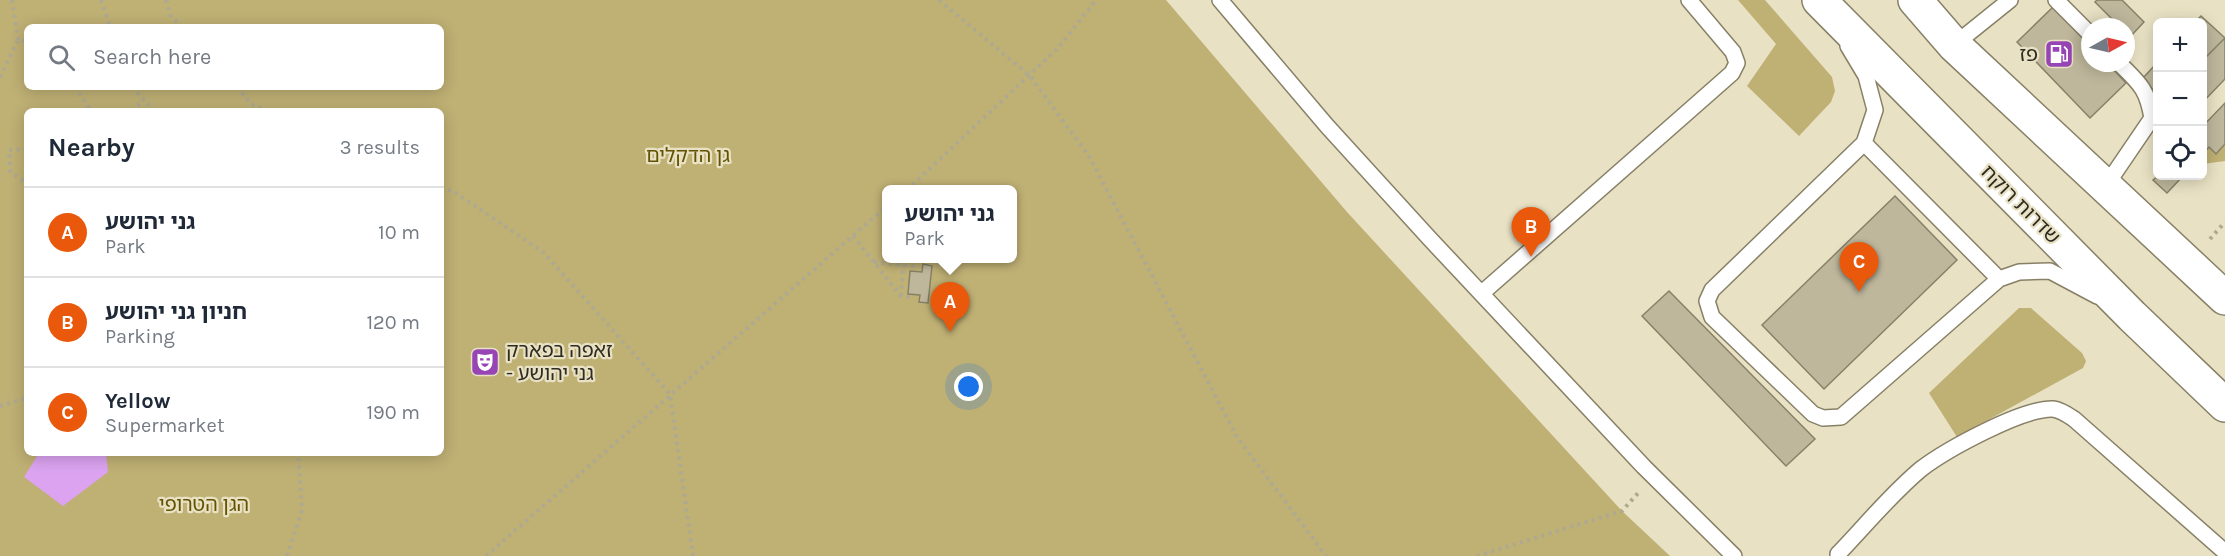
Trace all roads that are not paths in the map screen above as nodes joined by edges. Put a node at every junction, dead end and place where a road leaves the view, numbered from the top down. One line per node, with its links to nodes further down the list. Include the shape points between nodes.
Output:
1 (1220, 0): 13 (lane, via 1327,126)
2 (1689, 0): 13 (lane, via 1733,52 1737,63 1732,74)
3 (1915, 0): 8 (main road)
4 (2010, 0): 8 (lane)
5 (2056, 0): 7 (lane)
6 (1822, 3): 10 (lane, via 1866,76 1875,110); 15 (main road, שדרות רוקח)
7 (2081, 25)
8 (1954, 45): 11 (main road)
9 (2128, 72): 11 (lane, via 2144,87 2152,117)
10 (1864, 143): 12 (lane); 12 (lane, via 1712,290 1707,301 1712,317 1813,414 1841,417)
11 (2105, 187): 14 (main road)
12 (1999, 279): 15 (lane, via 2019,272 2050,271)
13 (1482, 293): 19 (lane, via 1558,377)
14 (2225, 298)
15 (2132, 316): 16 (main road, שדרות רוקח)
16 (2225, 405)
17 (2225, 552): 18 (lane, via 2074,419 2054,409 1984,432 1943,454 1904,485)
18 (1838, 554)
19 (1734, 556)

